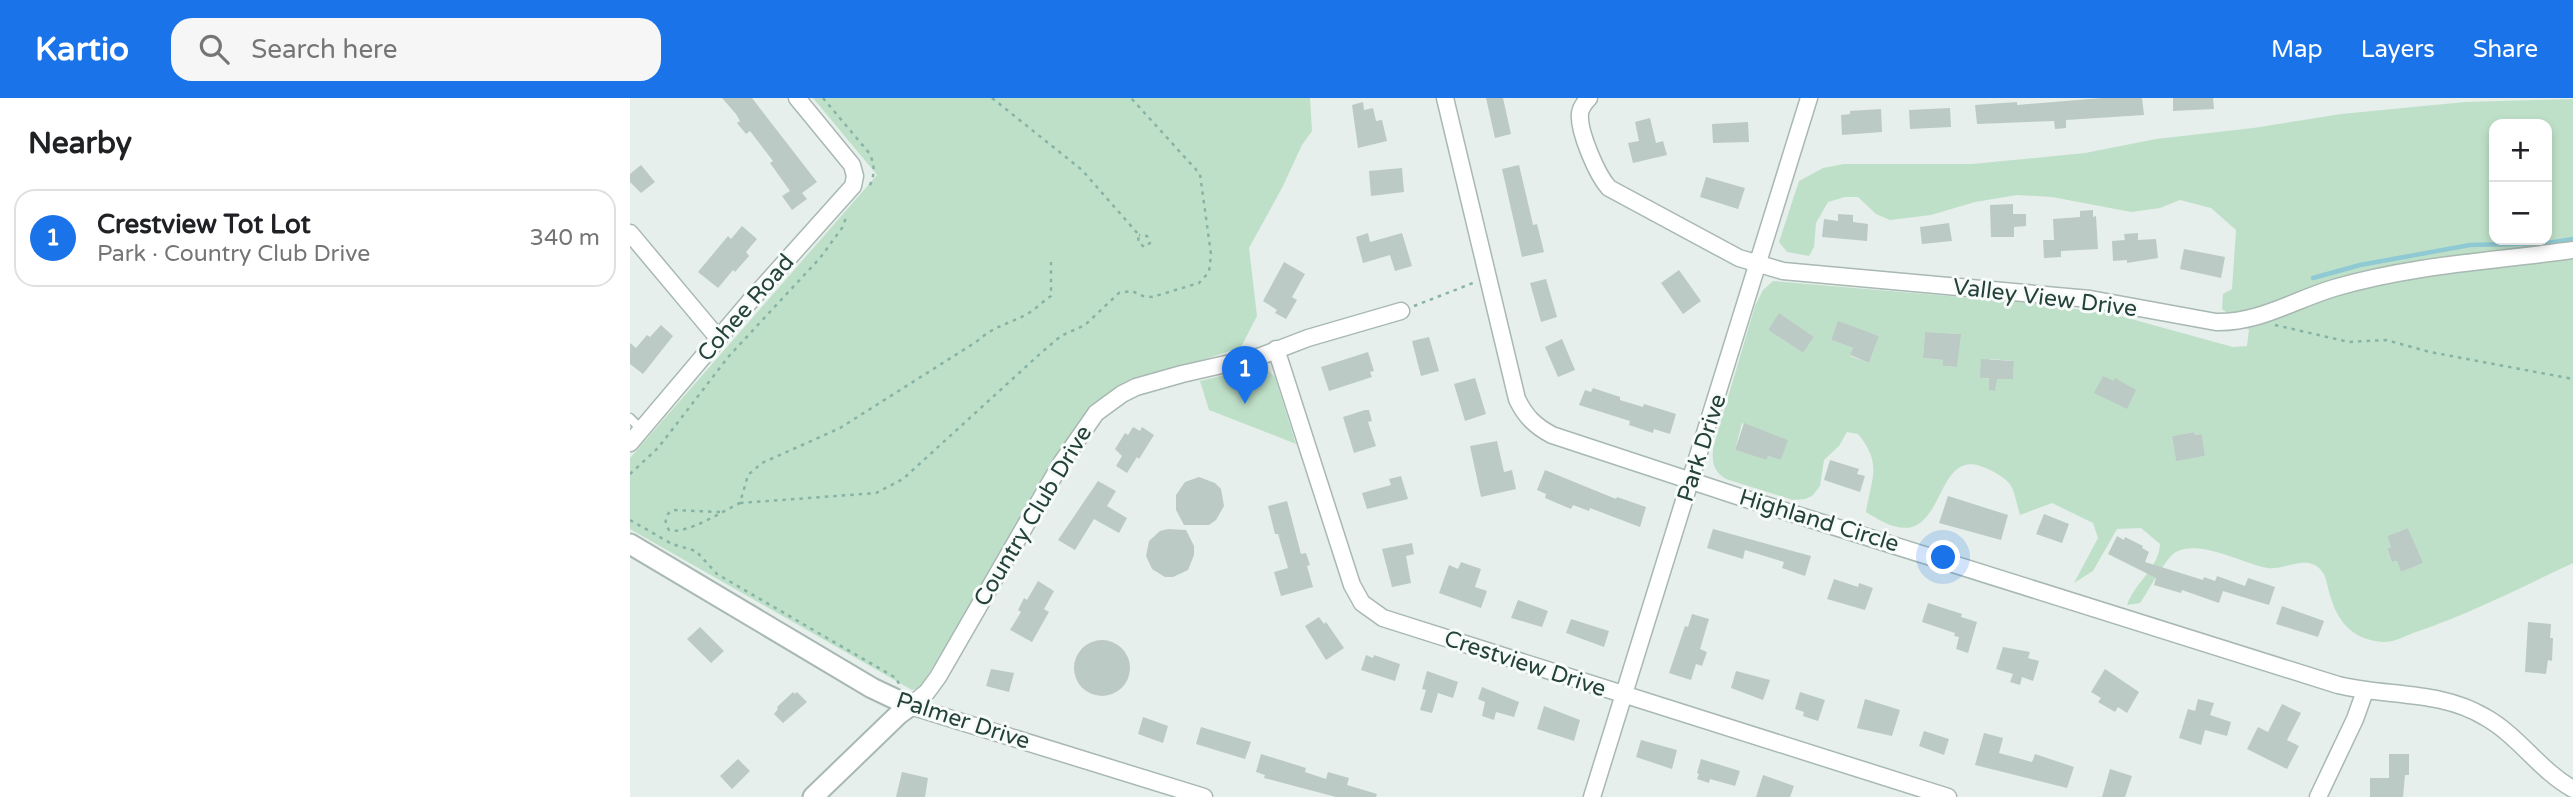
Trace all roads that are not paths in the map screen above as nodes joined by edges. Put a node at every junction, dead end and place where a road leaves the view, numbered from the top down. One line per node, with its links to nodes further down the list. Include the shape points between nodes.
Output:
1 (797, 98): 9 (street, Cohee Road, via 855,170 855,181)
2 (1445, 98): 13 (street, Highland Circle, via 1517,398 1527,416 1552,435)
3 (1589, 98): 7 (street, Valley View Drive, via 1580,113 1581,123 1596,170 1609,188)
4 (1809, 98): 7 (street, Park Drive)
5 (630, 233): 9 (street)
6 (2573, 250): 7 (street, Valley View Drive, via 2431,267 2334,288 2230,322 2090,299 1803,274)
7 (1758, 264): 13 (street, Park Drive)
8 (1401, 311): 10 (street, Country Club Drive)
9 (718, 338): 11 (street, Cohee Road)
10 (1276, 349): 16 (street, Crestview Drive, via 1352,585 1367,609); 17 (street, Country Club Drive, via 1136,387 1096,413 1062,462 938,677)
11 (635, 424): 12 (street, Cohee Road)
12 (630, 443)
13 (1692, 481): 15 (street, Highland Circle); 16 (street, Park Drive)
14 (630, 544): 17 (street, Palmer Drive)
15 (2365, 691): 18 (street, Highland Circle, via 2427,696 2476,712); 23 (street)
16 (1624, 695): 21 (street, Park Drive); 22 (street, Crestview Drive)
17 (910, 706): 19 (street, Country Club Drive); 20 (street, Palmer Drive)
18 (2573, 789)
19 (813, 797)
20 (1204, 797)
21 (1592, 797)
22 (1948, 797)
23 (2318, 797)

